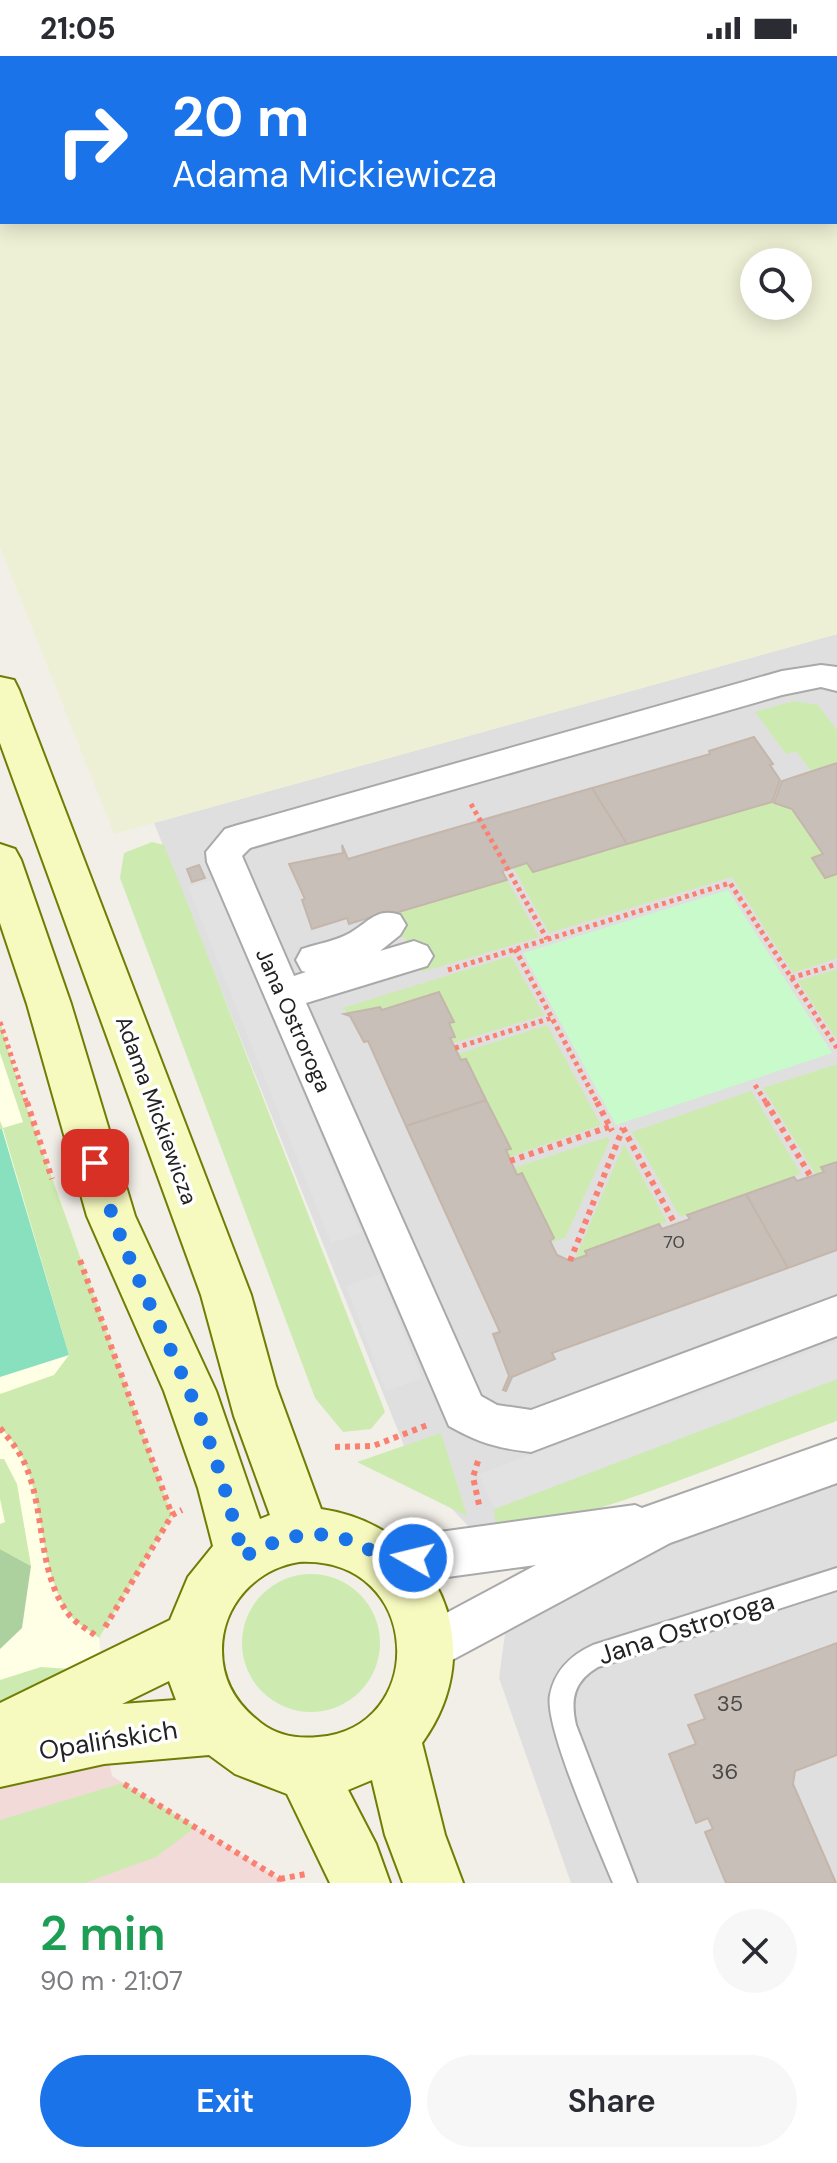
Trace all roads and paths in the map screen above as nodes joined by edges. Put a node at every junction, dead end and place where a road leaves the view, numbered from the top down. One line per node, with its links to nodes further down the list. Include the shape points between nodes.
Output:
1 (837, 679): 11 (street, Jana Ostroroga, via 821,676 782,683 238,838 224,852 225,862)
2 (0, 690): 30 (street, Adama Mickiewicza, via 226,1295 242,1365)
3 (464, 793): 6 (path)
4 (0, 860): 31 (street, via 111,1216 190,1391)
5 (387, 925): 11 (street, via 373,938)
6 (547, 939): 7 (path); 10 (path, via 730,883)
7 (515, 949): 8 (path); 12 (path)
8 (426, 964): 11 (street)
9 (837, 964): 10 (path)
10 (791, 978): 15 (path)
11 (278, 982): 24 (street, Jana Ostroroga)
12 (551, 1018): 14 (path); 17 (path, via 610,1129)
13 (0, 1022): 19 (path)
14 (455, 1048)
15 (837, 1048)
16 (755, 1085): 18 (path)
17 (510, 1161)
18 (811, 1177)
19 (53, 1183)
20 (675, 1224): 22 (path, via 623,1128)
21 (79, 1255): 25 (path, via 172,1515 99,1638 71,1618 53,1585 22,1452)
22 (570, 1261)
23 (837, 1316): 24 (street, via 531,1431)
24 (478, 1418): 26 (path, via 373,1446); 28 (path, via 473,1477 480,1503)
25 (0, 1428)
26 (335, 1447)
27 (837, 1461): 29 (street)
28 (477, 1521)
29 (657, 1525): 32 (street); 35 (street)
30 (304, 1533): 31 (street, via 272,1541); 32 (street, via 364,1544)
31 (243, 1557): 34 (street, via 210,1595)
32 (389, 1562): 35 (street, via 418,1607)
33 (837, 1579): 45 (lane, Jana Ostroroga, via 593,1657 572,1671 559,1700 564,1725)
34 (195, 1638): 36 (street, via 195,1672); 38 (street, Opalińskich)
35 (426, 1650): 37 (street, via 416,1695)
36 (217, 1725): 39 (street, Opalińskich, via 104,1735); 40 (street, via 241,1748 271,1763)
37 (390, 1733): 40 (street, via 336,1765); 44 (street, via 415,1835)
38 (0, 1734)
39 (0, 1758)
40 (305, 1768): 43 (street)
41 (112, 1776): 42 (path)
42 (281, 1883)
43 (360, 1883)
44 (433, 1883)
45 (625, 1883)

